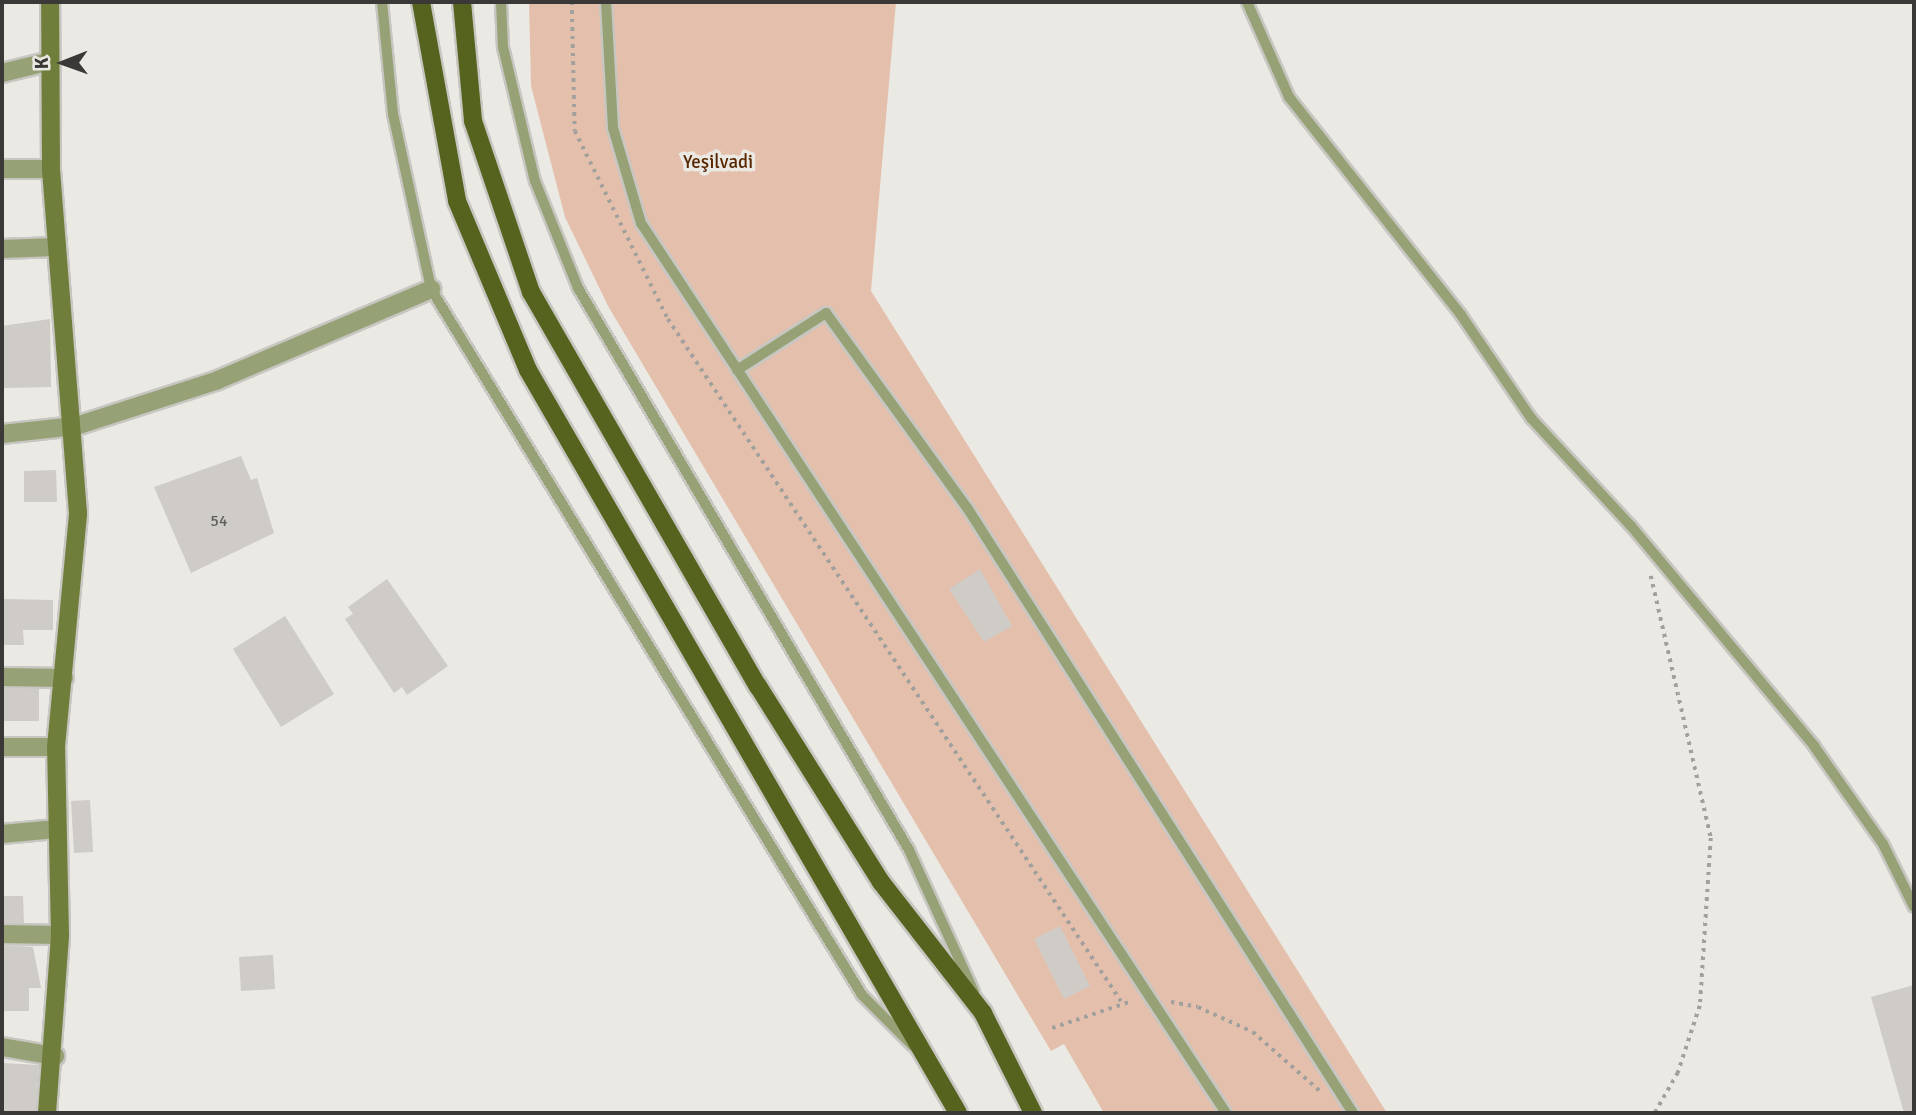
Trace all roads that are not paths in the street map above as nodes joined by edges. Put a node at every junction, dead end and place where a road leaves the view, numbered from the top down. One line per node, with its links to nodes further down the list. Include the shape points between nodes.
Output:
1 (50, 2): 8 (street)
2 (382, 2): 14 (lane, via 393,114)
3 (421, 2): 29 (main road, via 457,201 528,370)
4 (462, 2): 27 (main road, via 473,121 531,292 765,698 881,882)
5 (501, 2): 27 (lane, via 503,47 535,181 578,288 909,850)
6 (606, 2): 15 (lane, via 612,128 641,223)
7 (1247, 2): 24 (lane, via 1289,97 1461,315 1531,418 1643,540 1814,746 1882,844)
8 (50, 61): 9 (street); 11 (street)
9 (2, 73)
10 (2, 169): 11 (street)
11 (51, 169): 12 (street)
12 (56, 247): 13 (street); 16 (street)
13 (2, 249)
14 (430, 289): 16 (street, via 250,369); 29 (lane, via 862,995)
15 (737, 370): 31 (lane, via 826,313 968,509); 35 (lane)
16 (76, 426): 17 (street); 19 (street, via 78,513)
17 (2, 434)
18 (2, 677): 19 (street)
19 (65, 678): 21 (street)
20 (2, 747): 21 (street)
21 (56, 747): 22 (street)
22 (56, 829): 23 (street); 26 (street)
23 (2, 834)
24 (1914, 907)
25 (2, 934): 26 (street)
26 (60, 935): 30 (street)
27 (984, 1013): 34 (main road)
28 (2, 1047): 30 (street)
29 (920, 1053): 33 (main road)
30 (55, 1056): 32 (street)
31 (1353, 1112)
32 (47, 1113)
33 (958, 1113)
34 (1033, 1113)
35 (1226, 1113)

